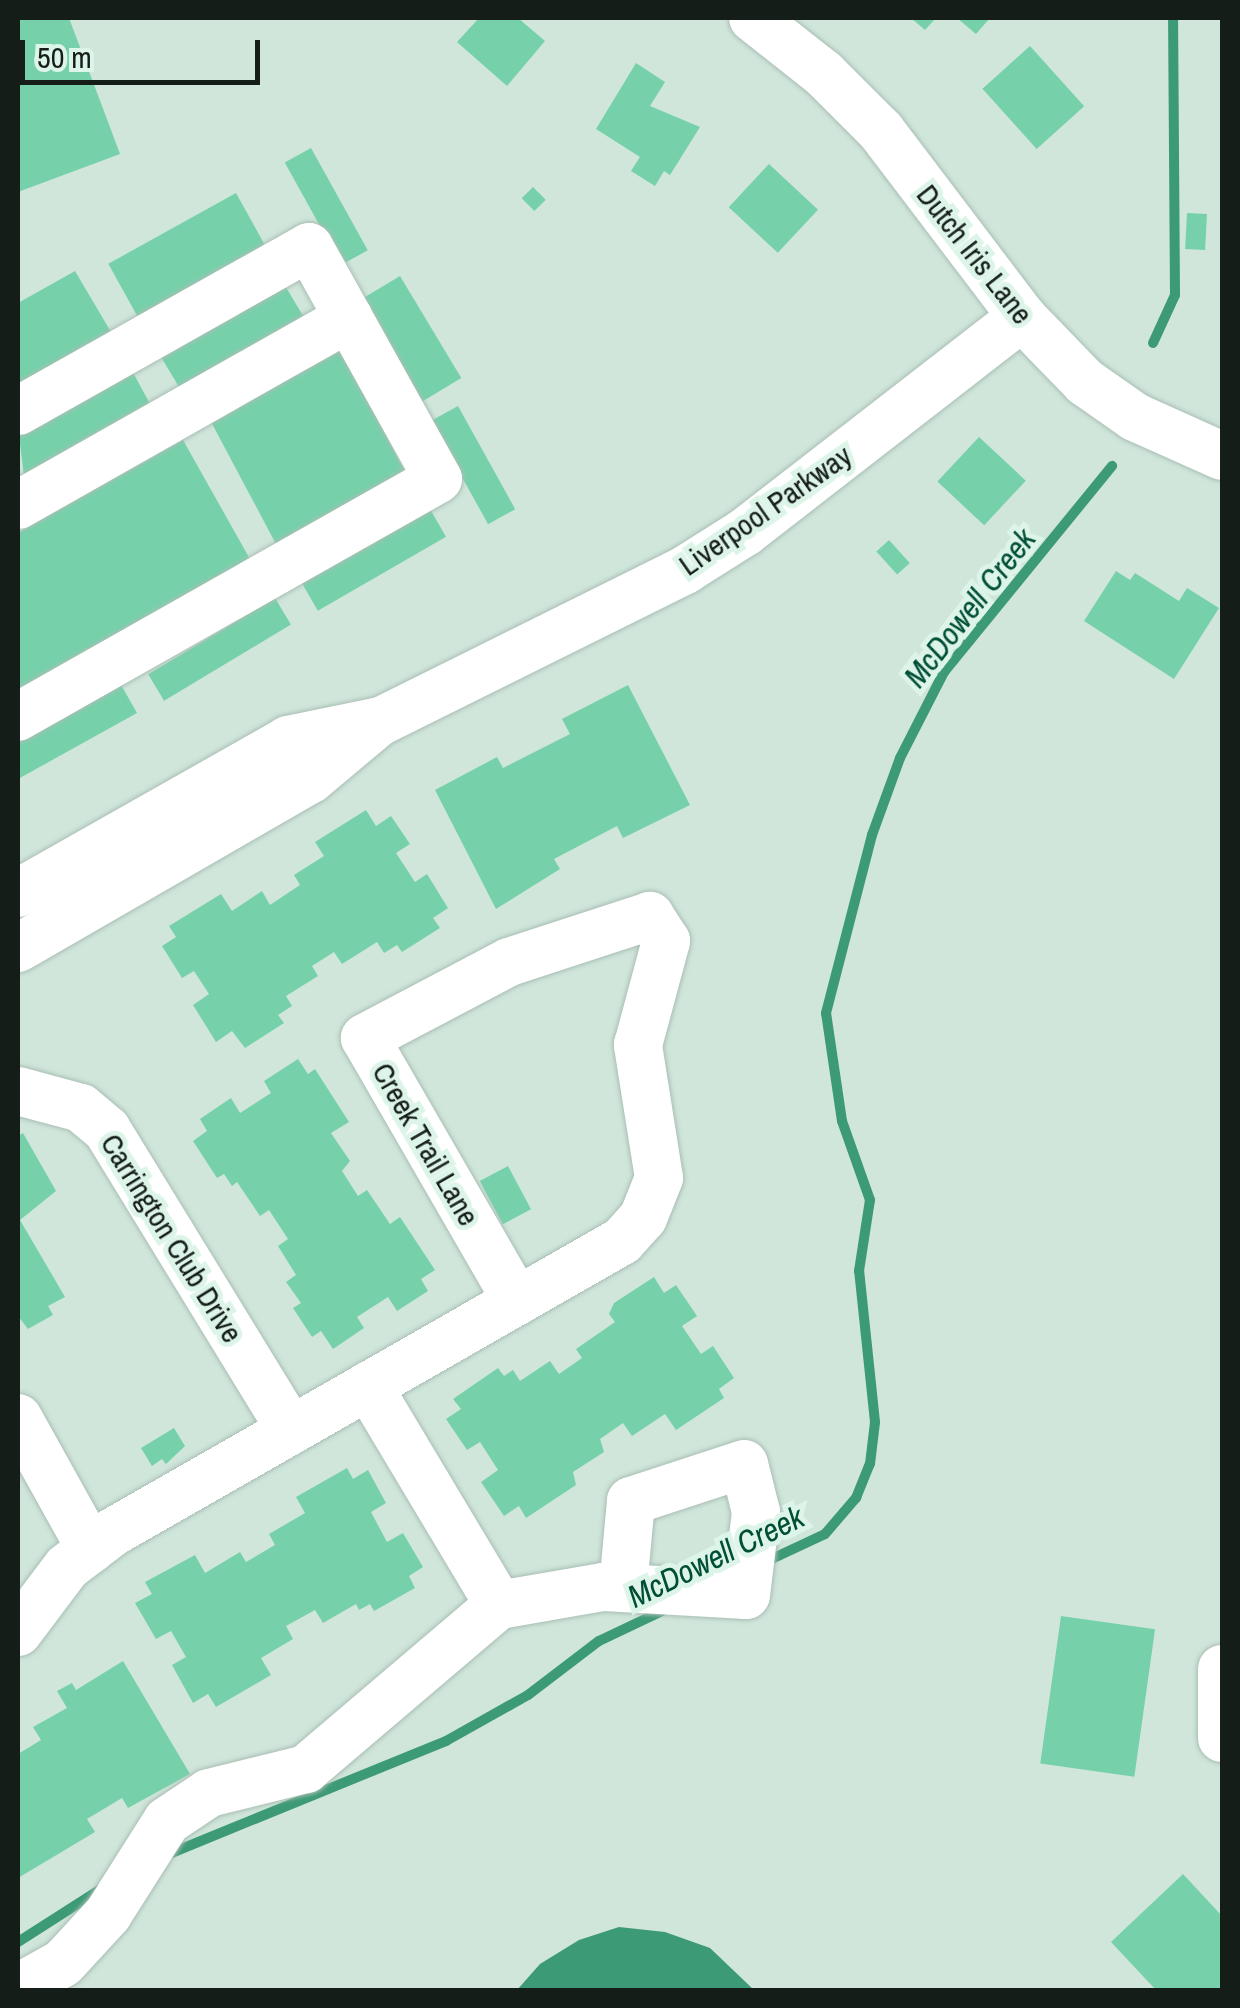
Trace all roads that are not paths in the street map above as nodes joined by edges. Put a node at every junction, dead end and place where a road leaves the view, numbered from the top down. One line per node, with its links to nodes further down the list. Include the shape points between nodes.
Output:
1 (753, 18): 2 (street, Dutch Iris Lane, via 823,72 881,131)
2 (1022, 317): 5 (street, Dutch Iris Lane, via 1085,382 1135,418); 8 (street, Liverpool Parkway, via 745,532 685,570)
3 (348, 318): 4 (street, via 309,247); 6 (street); 7 (street, via 438,479)
4 (18, 411)
5 (1222, 456)
6 (18, 505)
7 (18, 717)
8 (379, 722): 9 (street, Liverpool Parkway, via 288,740); 10 (street, Liverpool Parkway, via 311,779)
9 (18, 893)
10 (18, 948)
11 (18, 1091): 15 (street, Carrington Club Drive, via 81,1108 106,1130)
12 (517, 1301): 12 (street, Creek Trail Lane, via 622,1240 644,1218 658,1178 638,1045 666,941 650,916 509,962 364,1038); 13 (street, Creek Trail Lane)
13 (368, 1386): 15 (street, Creek Trail Lane); 18 (street)
14 (18, 1418): 16 (street)
15 (291, 1430): 16 (street, Creek Trail Lane)
16 (91, 1549): 19 (street, Creek Trail Lane, via 67,1567)
17 (623, 1588): 17 (street, via 746,1594 756,1512 744,1464 631,1500); 18 (street)
18 (499, 1605): 22 (street, via 306,1769 209,1793 167,1822 108,1914 63,1964)
19 (18, 1632)
20 (1222, 1670): 21 (street)
21 (1222, 1738)
22 (18, 1988)

